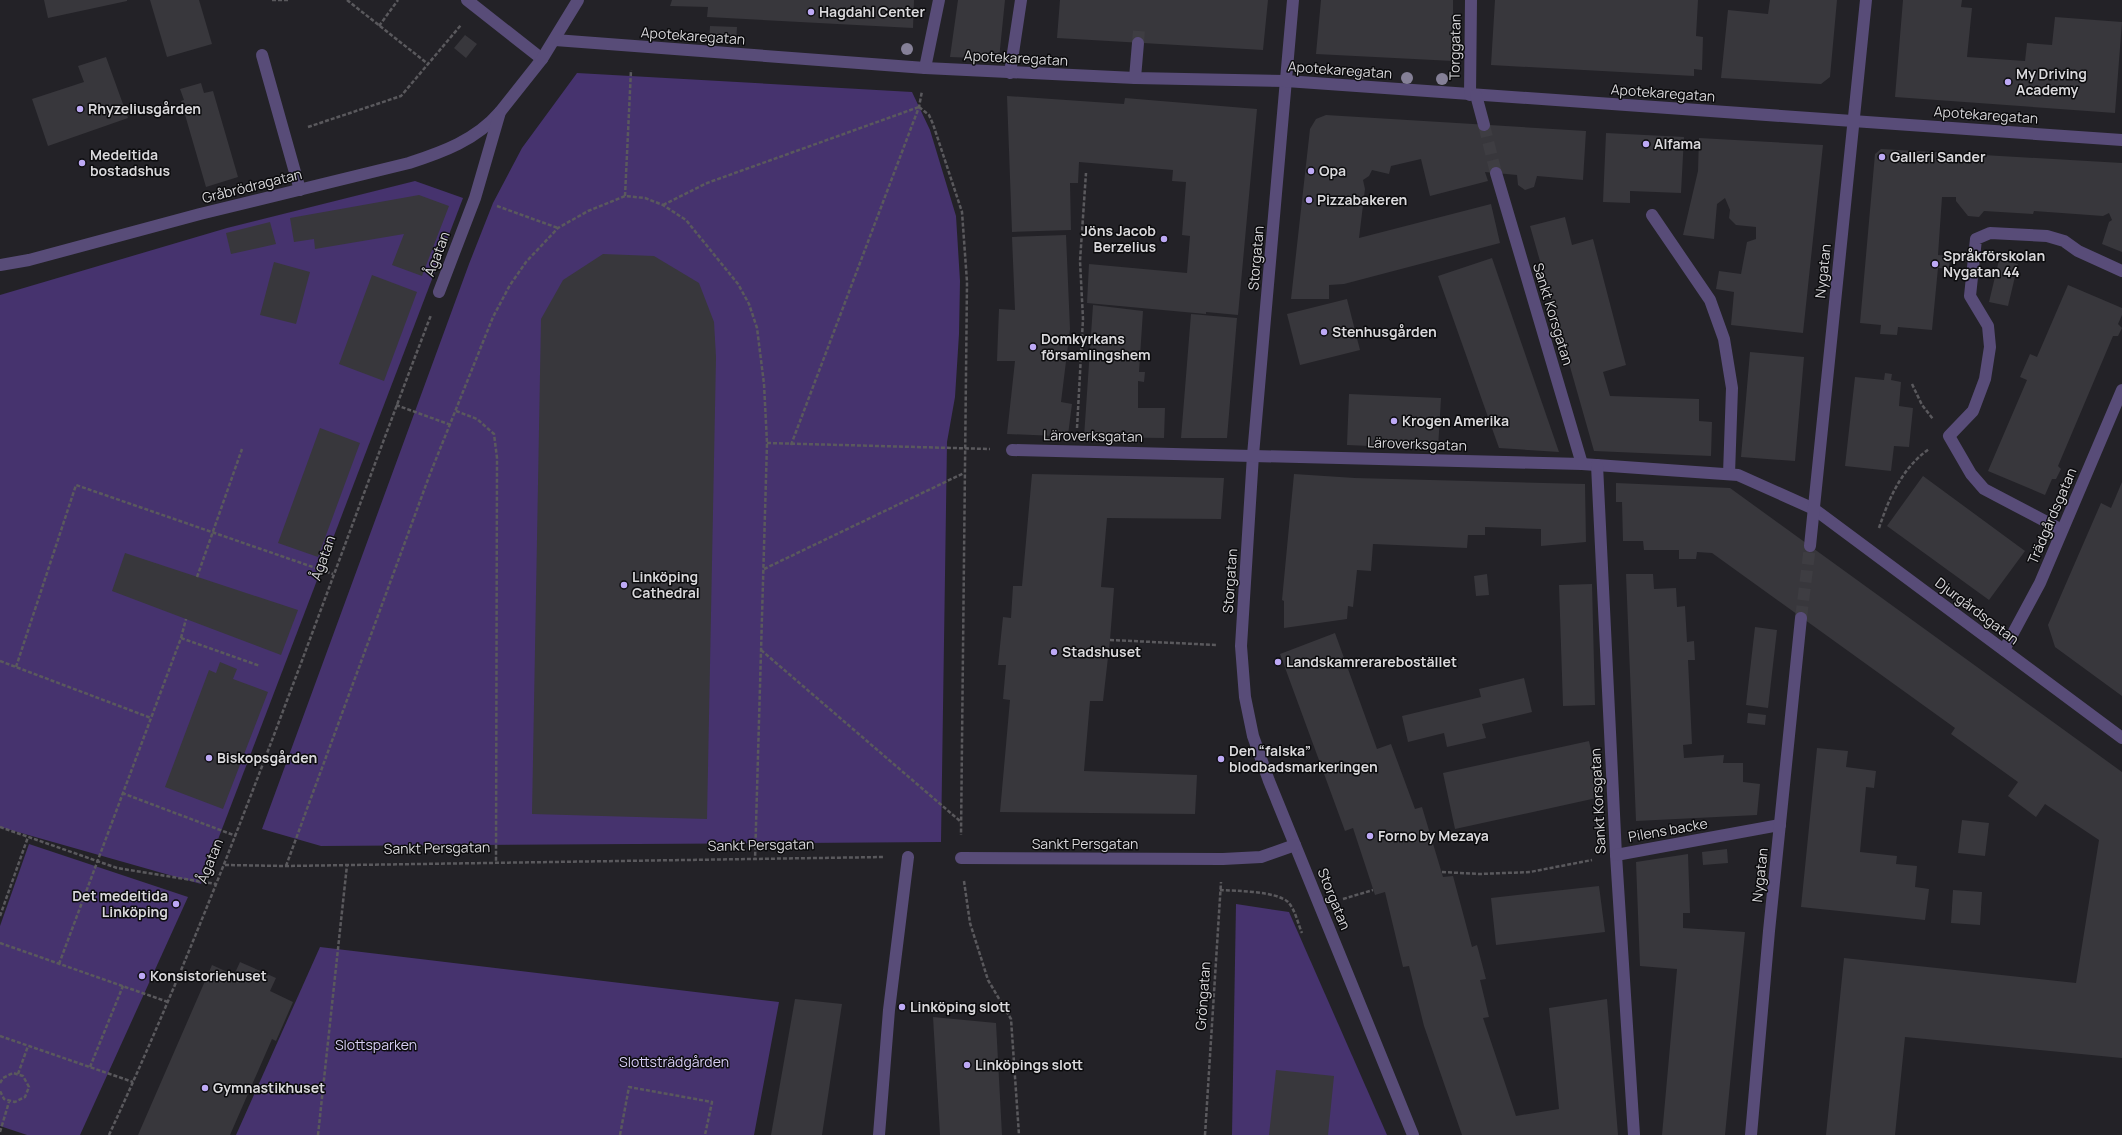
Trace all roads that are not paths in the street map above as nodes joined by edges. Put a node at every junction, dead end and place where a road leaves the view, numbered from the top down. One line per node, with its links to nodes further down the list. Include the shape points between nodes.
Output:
1 (578, 0): 8 (street, Ågatan)
2 (939, 0): 12 (street)
3 (1021, 0): 13 (street)
4 (1294, 0): 15 (street, Storgatan)
5 (1471, 0): 16 (street, Torggatan)
6 (1866, 0): 18 (street, Nygatan)
7 (472, 3): 11 (street)
8 (555, 40): 11 (street, Ågatan); 12 (street, Apotekaregatan)
9 (1138, 43): 14 (street)
10 (262, 55): 22 (street)
11 (542, 59): 17 (street, Ågatan)
12 (925, 68): 13 (street, Apotekaregatan)
13 (1010, 73): 14 (street, Apotekaregatan)
14 (1135, 78): 15 (street, Apotekaregatan)
15 (1286, 81): 16 (street, Apotekaregatan); 29 (street, Storgatan)
16 (1473, 95): 18 (street, Apotekaregatan); 19 (street)
17 (500, 112): 22 (street, Gråbrödragatan, via 489,125 440,153); 26 (street, Ågatan, via 475,198)
18 (1854, 122): 20 (street, Apotekaregatan); 33 (street, Nygatan)
19 (1484, 125)
20 (2122, 140)
21 (1496, 173): 30 (street, Sankt Korsgatan)
22 (300, 190): 24 (street, Gråbrödragatan, via 29,260)
23 (1652, 215): 32 (street, via 1710,300 1724,339 1732,388)
24 (0, 265)
25 (2122, 271): 34 (street, via 2078,251 2064,241 2048,236 1990,233 1976,240 1970,296 1988,326 1990,347 1985,379 1973,411 1949,436 1971,474 1984,489)
26 (439, 292)
27 (2121, 395): 34 (street, Trädgårdsgatan)
28 (1012, 450): 29 (street, Läroverksgatan)
29 (1254, 454): 30 (street, Läroverksgatan); 40 (street, Storgatan, via 1241,646 1245,697 1253,736)
30 (1582, 464): 31 (street, Läroverksgatan)
31 (1597, 464): 32 (street, Läroverksgatan); 41 (street, Sankt Korsgatan)
32 (1729, 474): 33 (street, Läroverksgatan, via 1738,475)
33 (1814, 508): 35 (street, Nygatan); 37 (street, Djurgårdsgatan)
34 (2062, 530): 37 (street, Trädgårdsgatan, via 2040,583)
35 (1810, 546)
36 (1801, 618): 39 (street, Nygatan)
37 (2004, 650): 38 (street, Djurgårdsgatan)
38 (2122, 738)
39 (1780, 825): 41 (street, Pilens backe); 47 (street, Nygatan)
40 (1295, 845): 43 (street, Sankt Persgatan, via 1262,857 1222,859); 45 (street, Storgatan)
41 (1616, 855): 46 (street, Sankt Korsgatan)
42 (908, 857): 44 (street, via 889,1010)
43 (961, 858)
44 (879, 1135)
45 (1413, 1135)
46 (1634, 1135)
47 (1751, 1135)

